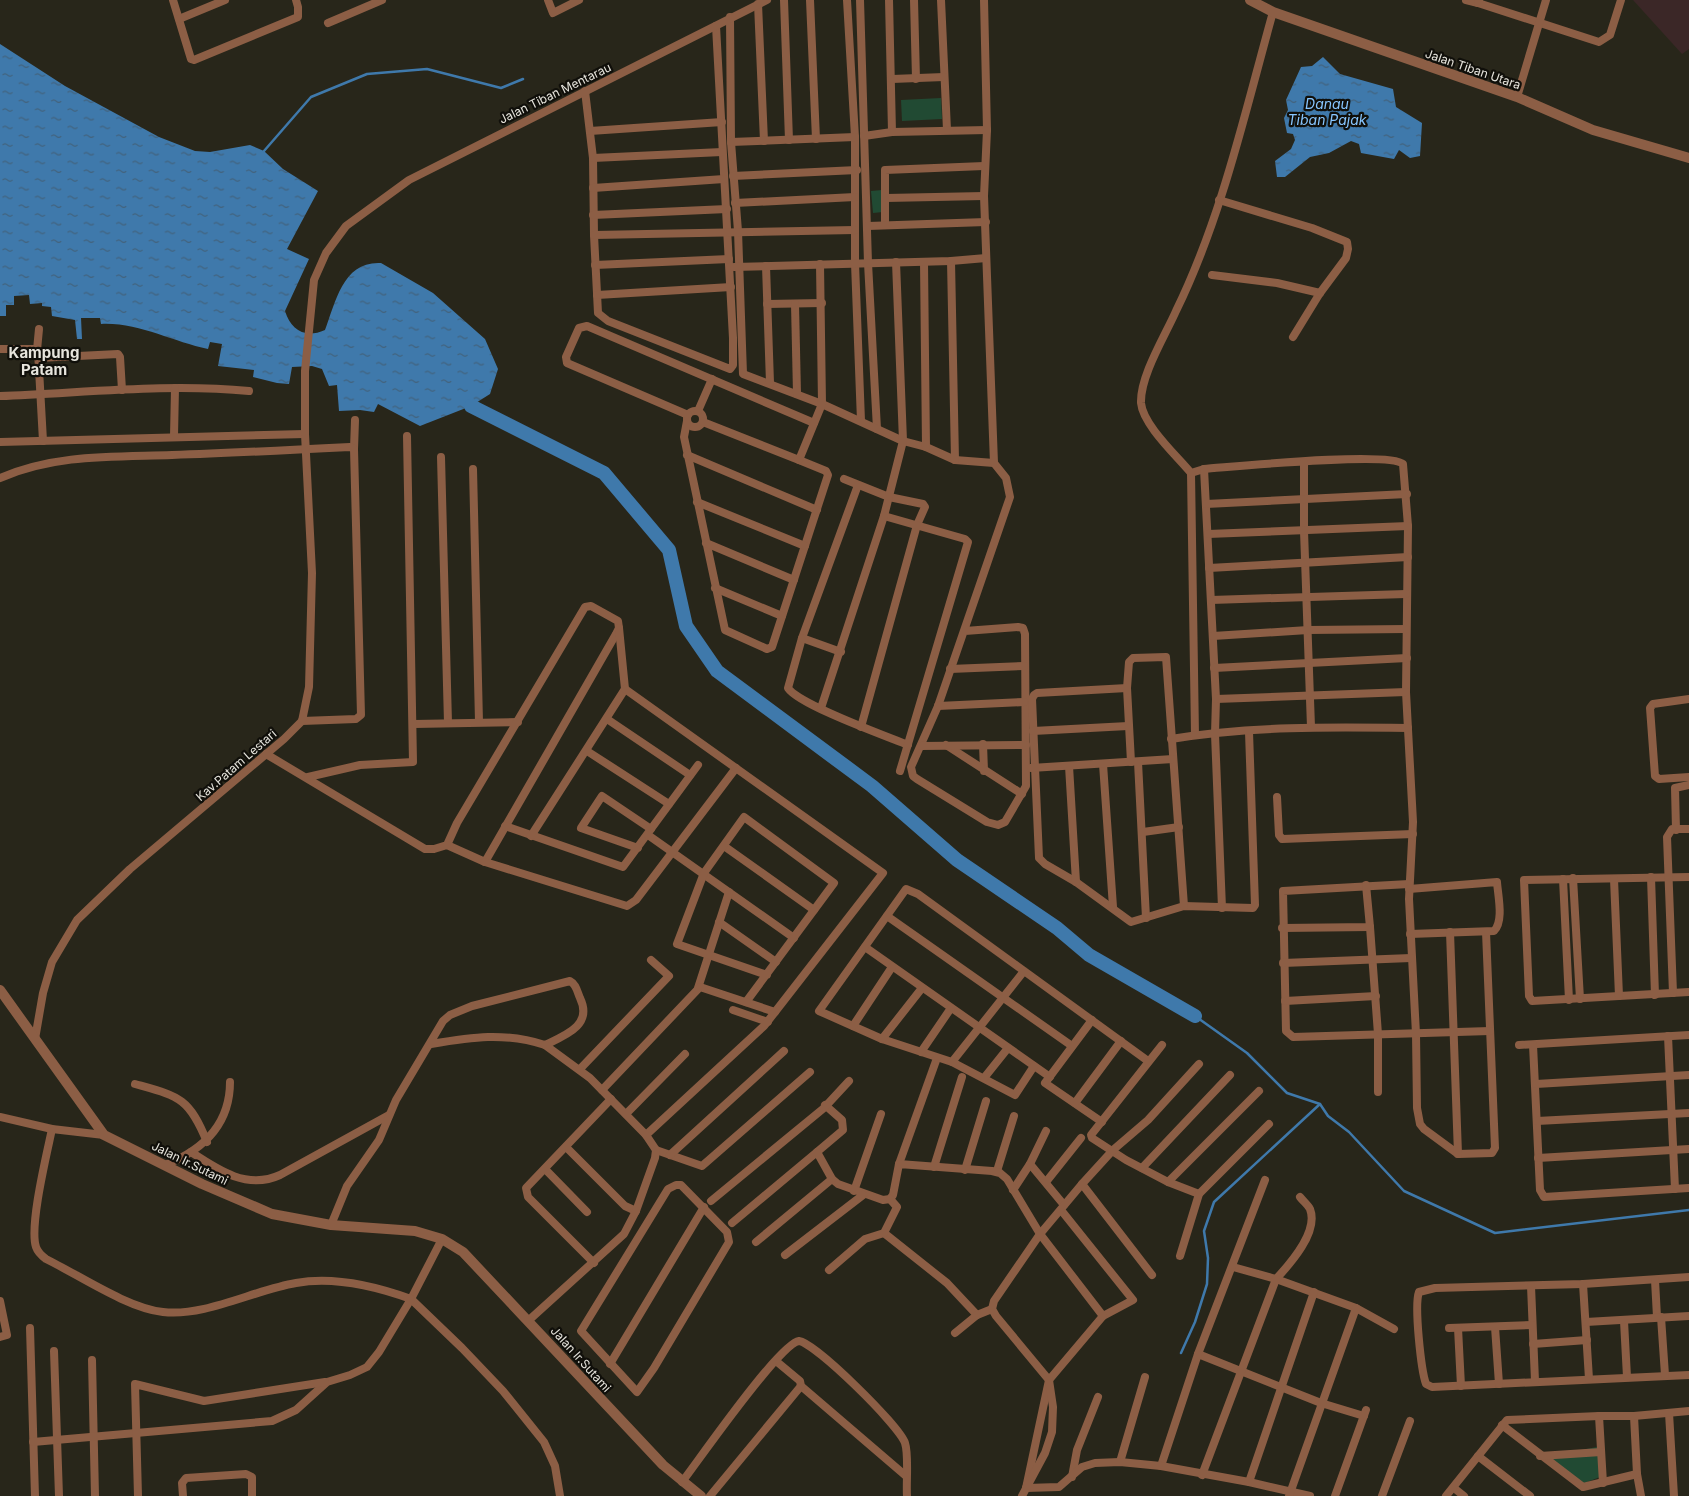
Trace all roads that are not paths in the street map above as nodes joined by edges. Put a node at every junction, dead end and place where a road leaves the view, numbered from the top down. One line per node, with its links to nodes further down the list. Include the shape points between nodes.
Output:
1 (173, 0): 24 (street)
2 (225, 0): 24 (street)
3 (296, 0): 24 (street, via 298,17 194,60)
4 (380, 0): 25 (street)
5 (548, 0): 6 (street, via 553,12)
6 (578, 0)
7 (767, 0): 21 (street, Jalan Tiban Mentarau)
8 (784, 0): 41 (street)
9 (810, 0): 40 (street)
10 (847, 0): 39 (street)
11 (860, 0): 38 (street)
12 (888, 0): 29 (street)
13 (914, 0): 30 (street)
14 (941, 0): 28 (street)
15 (984, 0): 36 (street)
16 (1250, 0): 22 (street, Jalan Tiban Utara)
17 (1466, 0): 20 (street)
18 (1546, 0): 26 (street)
19 (1621, 0): 26 (street, via 1610,35 1599,42)
20 (1479, 2): 26 (street)
21 (758, 4): 23 (street, Jalan Tiban Mentarau); 42 (street)
22 (1274, 12): 32 (street, Jalan Tiban Utara); 55 (street)
23 (730, 17): 27 (street, Jalan Tiban Mentarau); 43 (street)
24 (178, 19)
25 (328, 23)
26 (1537, 23): 32 (street)
27 (716, 26): 31 (street, Jalan Tiban Mentarau); 33 (street)
28 (944, 77): 30 (street); 35 (street)
29 (892, 79): 30 (street); 37 (street)
30 (916, 79)
31 (585, 91): 34 (street); 105 (street, Jalan Tiban Mentarau, via 409,180 359,215 336,238 314,280 305,371)
32 (1517, 97): 46 (street, Jalan Tiban Utara, via 1593,130)
33 (722, 122): 34 (street); 44 (street)
34 (590, 130): 45 (street)
35 (947, 130): 36 (street); 37 (street)
36 (987, 130): 47 (street)
37 (892, 132): 38 (street)
38 (864, 136): 61 (street)
39 (856, 137): 40 (street); 48 (street)
40 (816, 139): 41 (street)
41 (789, 140): 42 (street)
42 (764, 141): 43 (street)
43 (731, 142): 49 (street)
44 (722, 152): 45 (street); 50 (street)
45 (593, 158): 51 (street)
46 (1689, 158)
47 (984, 166): 52 (street); 54 (street, via 885,170)
48 (857, 170): 49 (street); 53 (street)
49 (732, 176): 56 (street)
50 (724, 179): 51 (street); 57 (street)
51 (593, 188): 58 (street)
52 (984, 196): 54 (street); 59 (street)
53 (855, 198): 56 (street); 62 (street)
54 (886, 198): 60 (street)
55 (1219, 200): 79 (street, via 1347,242 1346,258); 122 (street, via 1194,274 1142,392 1141,403 1147,421)
56 (735, 203): 63 (street)
57 (727, 209): 58 (street); 64 (street)
58 (593, 215): 65 (street)
59 (986, 222): 60 (street); 66 (street)
60 (885, 224): 61 (street)
61 (868, 226): 68 (street)
62 (855, 230): 63 (street); 72 (street)
63 (738, 231): 64 (street); 75 (street)
64 (728, 232): 65 (street); 71 (street)
65 (594, 235): 74 (street)
66 (986, 258): 67 (street); 119 (street)
67 (951, 261): 70 (street); 117 (street)
68 (868, 262): 69 (street); 72 (street); 104 (street)
69 (896, 262): 70 (street); 109 (street)
70 (924, 262): 111 (street)
71 (729, 263): 74 (street); 75 (street); 78 (street)
72 (855, 263): 73 (street); 101 (street)
73 (820, 264): 76 (street); 81 (street)
74 (595, 265): 80 (street)
75 (739, 266): 76 (street); 90 (street, via 743,374)
76 (766, 266): 82 (street)
77 (1212, 275): 79 (street, via 1277,283)
78 (731, 287): 80 (street); 80 (street, via 733,365 730,369 602,317 598,311)
79 (1320, 293): 85 (street)
80 (597, 295)
81 (822, 303): 83 (street); 97 (street)
82 (767, 304): 83 (street); 90 (street)
83 (795, 304): 95 (street)
84 (39, 329): 87 (street)
85 (1293, 337)
86 (0, 349): 87 (street)
87 (37, 350): 88 (street)
88 (38, 358): 92 (street, via 116,354 120,357); 94 (street)
89 (712, 379): 98 (street); 99 (street, via 587,326 579,328 566,357 567,362); 103 (street)
90 (770, 383): 95 (street)
91 (175, 388): 92 (street); 93 (street); 106 (street)
92 (122, 390): 94 (street)
93 (250, 391)
94 (39, 394): 96 (street); 108 (street)
95 (797, 394): 97 (street)
96 (0, 396)
97 (822, 404): 101 (street); 103 (street)
98 (698, 411): 99 (street, via 692,411); 102 (street)
99 (688, 418): 102 (street, via 695,427); 114 (street, via 683,434)
100 (355, 420): 112 (street)
101 (861, 421): 104 (street)
102 (703, 422): 116 (street)
103 (814, 423): 116 (street)
104 (877, 429): 109 (street)
105 (305, 434): 106 (street); 113 (street)
106 (174, 436): 108 (street)
107 (407, 436): 174 (street)
108 (43, 441): 110 (street)
109 (903, 441): 111 (street); 127 (street)
110 (0, 442)
111 (926, 447): 117 (street)
112 (354, 449): 113 (street); 170 (street, via 361,715 356,719)
113 (307, 450): 123 (street, via 64,459 29,466); 170 (street, via 311,643 309,688)
114 (687, 455): 129 (street); 131 (street)
115 (441, 457): 173 (street)
116 (799, 460): 131 (street, via 828,474)
117 (955, 460): 119 (street)
118 (1304, 462): 121 (street); 126 (street, via 1397,460 1404,467); 128 (street)
119 (994, 463): 151 (street, via 1006,478 1010,497)
120 (473, 469): 171 (street)
121 (1204, 470): 122 (street); 130 (street)
122 (1192, 472): 182 (street)
123 (0, 478)
124 (844, 479): 125 (street)
125 (858, 485): 127 (street); 153 (street)
126 (1406, 494): 128 (street); 134 (street)
127 (890, 497): 132 (street); 133 (street, via 924,505)
128 (1304, 499): 130 (street); 135 (street)
129 (697, 502): 137 (street); 138 (street)
130 (1206, 504): 136 (street)
131 (817, 510): 138 (street)
132 (884, 516): 133 (street); 154 (street)
133 (917, 525): 177 (street); 185 (street, via 968,542)
134 (1408, 526): 135 (street); 139 (street)
135 (1304, 531): 136 (street); 140 (street)
136 (1208, 534): 141 (street)
137 (706, 544): 142 (street); 143 (street)
138 (805, 546): 142 (street)
139 (1408, 557): 140 (street); 144 (street)
140 (1306, 564): 141 (street); 145 (street)
141 (1209, 568): 146 (street)
142 (794, 580): 147 (street)
143 (715, 588): 147 (street); 147 (street, via 722,622 730,634 770,649)
144 (1406, 594): 145 (street); 149 (street)
145 (1306, 596): 146 (street); 150 (street)
146 (1211, 600): 152 (street)
147 (782, 616)
148 (620, 628): 161 (street); 172 (street, via 618,621 591,606 585,607); 208 (street)
149 (1406, 629): 150 (street); 155 (street)
150 (1308, 630): 152 (street); 156 (street)
151 (965, 631): 157 (street, via 1023,628); 159 (street)
152 (1213, 636): 158 (street)
153 (802, 638): 154 (street); 168 (street, via 788,688)
154 (841, 652): 168 (street)
155 (1407, 658): 156 (street); 162 (street)
156 (1309, 663): 158 (street); 163 (street)
157 (1024, 666): 159 (street); 166 (street)
158 (1214, 668): 165 (street)
159 (950, 670): 167 (street)
160 (1127, 688): 175 (street); 179 (street, via 1035,694 1032,699); 183 (street, via 1131,660 1166,657)
161 (625, 689): 169 (street); 196 (street)
162 (1406, 692): 163 (street); 178 (street)
163 (1309, 696): 165 (street); 176 (street)
164 (1689, 699): 202 (street, via 1653,704 1650,708 1655,776 1659,779)
165 (1216, 700): 181 (street)
166 (1024, 702): 167 (street); 187 (street)
167 (938, 706): 188 (street)
168 (821, 708): 177 (street)
169 (607, 719): 189 (street); 201 (street)
170 (302, 721): 190 (street, Kav.Patam Lestari)
171 (479, 722): 172 (street); 173 (street)
172 (518, 722): 216 (street, via 456,823)
173 (448, 723): 174 (street)
174 (414, 724): 203 (street, via 414,762 360,765)
175 (1128, 726): 179 (street); 192 (street)
176 (1311, 726): 178 (street); 180 (street)
177 (861, 727): 185 (street)
178 (1408, 728): 214 (street)
179 (1034, 731): 198 (street)
180 (1249, 732): 181 (street); 234 (street, via 1255,905 1250,910)
181 (1215, 734): 182 (street); 234 (street)
182 (1195, 735): 183 (street)
183 (1171, 739): 191 (street)
184 (983, 744): 186 (street); 187 (street); 200 (street)
185 (908, 745): 199 (street)
186 (946, 745): 188 (street); 200 (street)
187 (1026, 745): 197 (street)
188 (921, 746): 205 (street, via 912,763 914,776 987,822 998,825 1005,822)
189 (587, 750): 207 (street); 215 (street)
190 (266, 754): 203 (street); 281 (street, Kav.Patam Lestari, via 130,869 76,920 52,962)
191 (1173, 760): 192 (street); 209 (street)
192 (1134, 762): 193 (street); 213 (street)
193 (1103, 764): 195 (street); 233 (street)
194 (698, 765): 201 (street)
195 (1069, 766): 198 (street); 228 (street)
196 (736, 768): 219 (street); 270 (street, via 883,873)
197 (1026, 768): 198 (street); 205 (street, via 1026,786)
198 (1036, 768): 228 (street, via 1040,858)
199 (900, 771)
200 (984, 771): 205 (street)
201 (690, 776): 207 (street)
202 (1689, 777)
203 (308, 778): 216 (street, via 425,849)
204 (1689, 786): 211 (street, via 1675,788)
205 (1022, 794)
206 (1277, 797): 214 (street, via 1279,835 1282,839)
207 (669, 804): 212 (street)
208 (505, 826): 215 (street); 220 (street)
209 (1179, 828): 213 (street); 232 (street)
210 (1689, 829): 211 (street)
211 (1676, 830): 225 (street, via 1670,831 1667,838)
212 (650, 832): 218 (street); 218 (street, via 602,796 581,828); 219 (street)
213 (1143, 832): 237 (street)
214 (1413, 834): 230 (street)
215 (531, 836): 218 (street, via 623,867)
216 (447, 845): 220 (street)
217 (724, 846): 221 (street); 235 (street); 235 (street, via 744,817 834,883)
218 (638, 848)
219 (672, 853): 220 (street, via 636,900 627,906); 221 (street)
220 (485, 862)
221 (704, 873): 231 (street); 246 (street, via 677,944)
222 (1651, 877): 225 (street); 227 (street); 260 (street)
223 (1689, 877): 225 (street)
224 (1573, 878): 226 (street); 227 (street); 264 (street)
225 (1670, 878): 259 (street)
226 (1563, 879): 265 (street); 265 (street, via 1524,880 1529,996 1537,1002)
227 (1614, 879): 262 (street)
228 (1076, 882): 233 (street)
229 (1366, 885): 230 (street); 239 (street); 240 (street, via 1284,890)
230 (1409, 886): 242 (street, via 1497,882 1498,924 1494,931); 243 (street)
231 (729, 892): 238 (street); 244 (street)
232 (1184, 906): 234 (street); 237 (street)
233 (1112, 907): 237 (street, via 1131,922)
234 (1222, 908)
235 (814, 910): 244 (street)
236 (887, 916): 245 (street); 253 (street, via 906,889 918,894); 263 (street)
237 (1146, 918)
238 (719, 922): 246 (street); 250 (street)
239 (1370, 927): 240 (street); 249 (street)
240 (1282, 928): 251 (street)
241 (1450, 932): 242 (street); 243 (street); 276 (street)
242 (1486, 932): 275 (street)
243 (1410, 934): 247 (street)
244 (794, 938): 250 (street)
245 (864, 947): 252 (street); 273 (street, via 819,1011)
246 (708, 956): 254 (street); 255 (street)
247 (1411, 958): 249 (street); 278 (street)
248 (651, 960): 299 (street, via 670,976)
249 (1371, 960): 251 (street); 261 (street)
250 (776, 962): 254 (street)
251 (1284, 963): 266 (street)
252 (892, 967): 256 (street); 273 (street)
253 (1024, 971): 263 (street); 271 (street)
254 (767, 975): 267 (street)
255 (698, 988): 267 (street); 311 (street)
256 (922, 988): 268 (street); 282 (street)
257 (0, 990): 281 (street, Jalan Ir.Sutami)
258 (1689, 992): 259 (street)
259 (1673, 993): 260 (street)
260 (1655, 995): 262 (street)
261 (1376, 996): 266 (street); 277 (street)
262 (1619, 996): 264 (street)
263 (1003, 997): 274 (street); 289 (street)
264 (1580, 999): 265 (street)
265 (1569, 1000)
266 (1285, 1001): 277 (street, via 1286,1031 1293,1037)
267 (746, 1002): 270 (street)
268 (951, 1008): 274 (street); 292 (street)
269 (733, 1010): 272 (street)
270 (775, 1012): 272 (street)
271 (1092, 1020): 283 (street); 289 (street)
272 (768, 1022): 331 (street)
273 (853, 1026): 282 (street)
274 (979, 1027): 290 (street); 296 (street)
275 (1490, 1031): 276 (street); 341 (street, via 1495,1148 1492,1153)
276 (1454, 1033): 278 (street); 341 (street)
277 (1378, 1034): 278 (street); 313 (street)
278 (1416, 1034): 341 (street, via 1420,1124)
279 (1689, 1035): 280 (street)
280 (1668, 1036): 288 (street); 303 (street)
281 (35, 1039): 330 (street, Jalan Ir.Sutami)
282 (882, 1039): 292 (street)
283 (1121, 1041): 295 (street); 316 (street)
284 (431, 1044): 285 (street, via 489,1035); 285 (street, via 443,1021 458,1011 572,982 582,1002 581,1022 572,1032); 322 (street)
285 (545, 1045): 299 (street)
286 (1162, 1045): 295 (street)
287 (1519, 1045): 288 (street)
288 (1533, 1045): 310 (street)
289 (1072, 1046): 305 (street)
290 (1008, 1048): 298 (street); 306 (street)
291 (784, 1052): 342 (street)
292 (921, 1052): 294 (street)
293 (685, 1054): 319 (street)
294 (937, 1058): 296 (street); 344 (street)
295 (1148, 1061): 326 (street)
296 (952, 1062): 306 (street)
297 (1199, 1064): 337 (street, via 1148,1120)
298 (1034, 1066): 305 (street); 306 (street, via 1014,1094)
299 (580, 1069): 311 (street)
300 (810, 1072): 342 (street, via 706,1164 696,1166)
301 (1230, 1075): 348 (street)
302 (1689, 1075): 303 (street)
303 (1670, 1076): 310 (street); 321 (street)
304 (962, 1077): 347 (street)
305 (1050, 1077): 316 (street, via 1045,1083)
306 (984, 1078)
307 (849, 1081): 317 (street)
308 (230, 1082): 333 (street, via 230,1094 222,1119)
309 (135, 1084): 333 (street, via 162,1092 186,1105 196,1116)
310 (1536, 1084): 325 (street)
311 (602, 1090): 314 (street)
312 (1259, 1091): 355 (street)
313 (1378, 1092)
314 (611, 1099): 319 (street); 334 (street)
315 (986, 1101): 350 (street)
316 (1075, 1103): 326 (street)
317 (825, 1105): 340 (street, via 842,1120 843,1130); 365 (street)
318 (1689, 1113): 321 (street)
319 (626, 1114): 331 (street)
320 (881, 1114): 360 (street)
321 (1672, 1114): 325 (street); 338 (street)
322 (389, 1115): 339 (street, via 264,1181 256,1182 228,1173); 371 (street, via 380,1140 343,1195)
323 (1014, 1116): 351 (street)
324 (0, 1117): 328 (street)
325 (1537, 1121): 343 (street)
326 (1102, 1122): 337 (street, via 1092,1132 1092,1138)
327 (1269, 1124): 361 (street)
328 (52, 1129): 330 (street); 388 (street, via 38,1197 36,1249 46,1259 136,1304 164,1313 182,1312 295,1283 323,1281 387,1290)
329 (1046, 1132): 345 (street)
330 (104, 1135): 346 (street, Jalan Ir.Sutami)
331 (646, 1135): 336 (street)
332 (1081, 1138): 354 (street)
333 (207, 1142): 339 (street)
334 (566, 1147): 349 (street); 368 (street, via 625,1206)
335 (1689, 1149): 338 (street)
336 (656, 1150): 342 (street); 368 (street)
337 (1113, 1150): 348 (street); 356 (street)
338 (1674, 1150): 343 (street); 358 (street)
339 (191, 1152): 346 (street)
340 (817, 1152): 352 (street); 370 (street)
341 (1458, 1154)
342 (670, 1156)
343 (1538, 1158): 358 (street, via 1540,1190 1544,1197)
344 (899, 1164): 347 (street); 364 (street)
345 (1030, 1164): 354 (street); 359 (street)
346 (166, 1165): 371 (street, Jalan Ir.Sutami, via 255,1208)
347 (934, 1167): 350 (street)
348 (1142, 1168): 355 (street)
349 (545, 1169): 369 (street); 378 (street, via 526,1188 528,1197)
350 (965, 1170): 351 (street)
351 (997, 1172): 359 (street)
352 (832, 1179): 360 (street); 375 (street)
353 (1265, 1180): 379 (street)
354 (1046, 1182): 367 (street)
355 (1168, 1182): 361 (street)
356 (1082, 1184): 367 (street); 381 (street)
357 (1689, 1188): 358 (street)
358 (1675, 1189)
359 (1013, 1190): 373 (street)
360 (854, 1191): 362 (street)
361 (1199, 1194): 377 (street)
362 (863, 1195): 364 (street, via 883,1200); 376 (street)
363 (1300, 1197): 383 (street, via 1310,1208 1312,1222 1296,1257)
364 (890, 1198): 372 (street, via 897,1207)
365 (711, 1201)
366 (704, 1207): 413 (street); 413 (street, via 681,1185 668,1189 581,1331); 413 (street, via 730,1237 727,1246 637,1392)
367 (1062, 1208): 373 (street); 393 (street, via 1133,1300)
368 (636, 1211): 378 (street, via 624,1234)
369 (587, 1212)
370 (732, 1223)
371 (331, 1225): 374 (street, Jalan Ir.Sutami, via 398,1228)
372 (884, 1233): 380 (street, via 865,1239); 392 (street, via 946,1283)
373 (1040, 1234): 391 (street); 393 (street)
374 (442, 1239): 388 (street); 396 (street, Jalan Ir.Sutami, via 474,1262)
375 (756, 1242)
376 (785, 1255)
377 (1180, 1256)
378 (594, 1263): 396 (street)
379 (1233, 1267): 383 (street); 410 (street)
380 (829, 1270)
381 (1152, 1275)
382 (1689, 1277): 384 (street)
383 (1276, 1279): 387 (street); 414 (street)
384 (1655, 1280): 385 (street); 395 (street)
385 (1583, 1284): 386 (street); 398 (street)
386 (1531, 1286): 399 (street); 426 (street, via 1435,1288 1419,1292 1417,1304 1426,1384 1432,1387)
387 (1314, 1292): 390 (street); 425 (street)
388 (411, 1299): 422 (street, via 367,1366); 460 (street, via 496,1384 544,1442 555,1466)
389 (0, 1301): 406 (street, via 7,1335)
390 (1356, 1308): 404 (street); 428 (street)
391 (992, 1309): 392 (street); 419 (street)
392 (977, 1315): 405 (street)
393 (1103, 1316): 419 (street)
394 (1689, 1316): 395 (street)
395 (1659, 1317): 397 (street); 415 (street)
396 (528, 1321): 448 (street, Jalan Ir.Sutami)
397 (1624, 1321): 398 (street); 418 (street)
398 (1586, 1322): 407 (street)
399 (1532, 1325): 400 (street); 408 (street)
400 (1495, 1327): 403 (street); 423 (street)
401 (30, 1328): 438 (street)
402 (1448, 1328): 403 (street)
403 (1458, 1328): 426 (street)
404 (1394, 1330)
405 (955, 1333)
406 (0, 1337)
407 (1587, 1340): 408 (street); 420 (street)
408 (1533, 1344): 421 (street)
409 (54, 1351): 437 (street)
410 (1198, 1354): 414 (street); 443 (street)
411 (92, 1360): 436 (street)
412 (776, 1360): 424 (street, via 800,1381); 446 (street, via 790,1344 799,1341 823,1357 888,1417 901,1434 906,1444); 448 (street)
413 (610, 1364)
414 (1242, 1370): 425 (street); 445 (street)
415 (1665, 1375): 416 (street); 418 (street)
416 (1689, 1375)
417 (1145, 1377): 442 (street)
418 (1626, 1378): 420 (street)
419 (1049, 1380): 452 (street); 452 (street, via 1052,1432)
420 (1589, 1380): 421 (street)
421 (1535, 1381): 423 (street)
422 (327, 1382): 435 (street, via 296,1410 272,1422); 435 (street, via 204,1401 135,1384)
423 (1499, 1384): 426 (street)
424 (801, 1386): 446 (street); 462 (street)
425 (1280, 1386): 428 (street); 449 (street)
426 (1462, 1386)
427 (1098, 1398): 447 (street, via 1074,1459)
428 (1322, 1403): 453 (street); 465 (street, via 1365,1413)
429 (1689, 1411): 430 (street)
430 (1669, 1413): 432 (street); 471 (street)
431 (1599, 1416): 432 (street); 434 (street, via 1516,1419 1507,1420); 439 (street)
432 (1634, 1416): 444 (street)
433 (1410, 1421): 466 (street)
434 (1502, 1425): 440 (street); 441 (street)
435 (136, 1432): 436 (street); 457 (street)
436 (95, 1436): 437 (street); 456 (street)
437 (57, 1440): 438 (street); 455 (street)
438 (33, 1442): 454 (street)
439 (1601, 1452): 441 (street); 450 (street)
440 (1478, 1456): 451 (street); 469 (street)
441 (1540, 1456): 450 (street, via 1583,1487)
442 (1120, 1462): 443 (street); 447 (street, via 1090,1464)
443 (1161, 1466): 445 (street)
444 (1637, 1474): 450 (street); 470 (street)
445 (1202, 1475): 449 (street)
446 (906, 1476): 463 (street)
447 (1072, 1477): 452 (street, via 1054,1488)
448 (682, 1482): 461 (street, Jalan Ir.Sutami)
449 (1249, 1482): 453 (street)
450 (1603, 1483)
451 (1454, 1488): 467 (street); 468 (street)
452 (1024, 1492)
453 (1290, 1493): 464 (street)
454 (35, 1496)
455 (59, 1496)
456 (95, 1496)
457 (138, 1496)
458 (183, 1496): 459 (street, via 182,1483 186,1478 246,1474 252,1478)
459 (252, 1496)
460 (560, 1496)
461 (701, 1496)
462 (710, 1496)
463 (907, 1496)
464 (1310, 1496)
465 (1335, 1496)
466 (1382, 1496)
467 (1446, 1496)
468 (1464, 1496)
469 (1530, 1496)
470 (1641, 1496)
471 (1674, 1496)

